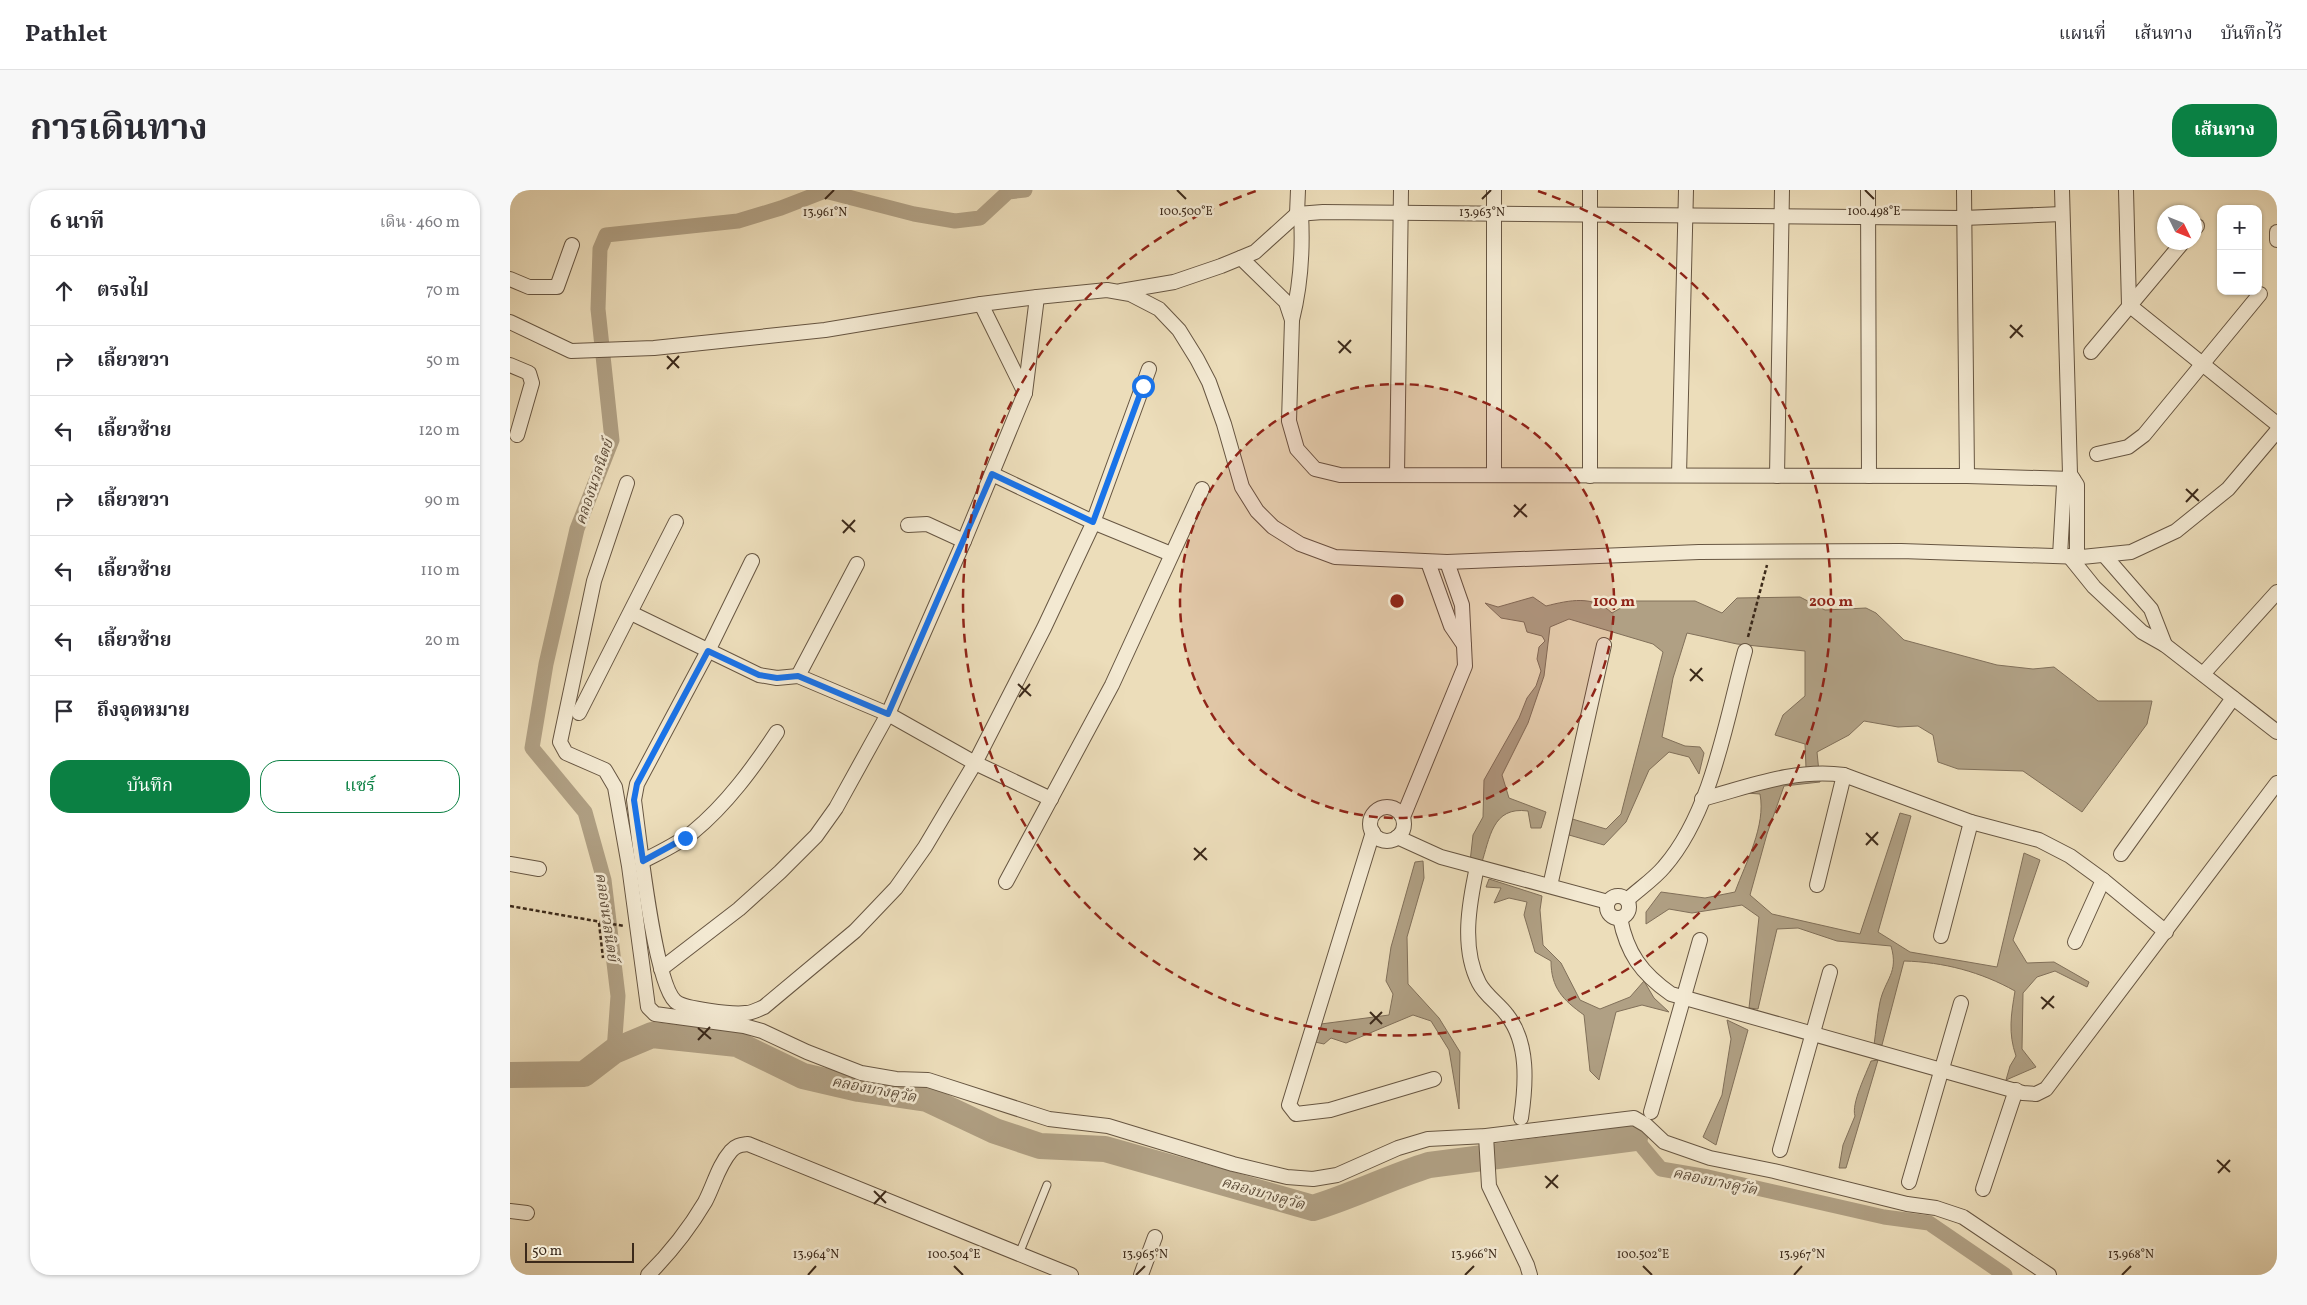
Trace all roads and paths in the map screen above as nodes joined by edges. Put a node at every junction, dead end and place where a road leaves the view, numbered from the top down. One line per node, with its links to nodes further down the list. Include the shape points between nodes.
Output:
1 (1298, 190): 12 (street)
2 (1401, 190): 11 (street)
3 (1494, 190): 13 (street)
4 (1590, 190): 14 (street)
5 (1686, 190): 15 (street)
6 (1782, 190): 17 (street)
7 (1868, 190): 18 (street)
8 (1964, 190): 19 (street)
9 (2062, 190): 16 (street)
10 (2126, 190): 30 (street)
11 (1401, 213): 12 (street); 13 (street); 43 (street)
12 (1299, 214): 24 (street, via 1255,252); 31 (street, via 1303,248)
13 (1494, 214): 14 (street); 44 (street)
14 (1590, 214): 15 (street); 45 (street)
15 (1687, 214): 17 (street); 46 (street)
16 (2062, 214): 19 (street); 50 (street)
17 (1782, 216): 18 (street); 47 (street)
18 (1867, 217): 19 (street); 48 (street)
19 (1963, 218): 49 (street)
20 (2277, 232): 21 (street)
21 (2277, 240)
22 (572, 245): 25 (street, via 557,286 529,287)
23 (2175, 250): 30 (street)
24 (1242, 258): 26 (street, via 1174,282); 31 (street, via 1286,302)
25 (510, 279)
26 (1118, 292): 28 (street, via 1107,290); 64 (street, via 1130,294 1159,309 1179,330 1209,382 1242,487 1257,511 1273,527 1300,544 1335,557)
27 (2259, 295): 34 (street)
28 (1037, 297): 29 (street); 37 (street)
29 (981, 304): 32 (street, via 825,330 654,348 571,350); 37 (street)
30 (2129, 305): 33 (street); 34 (street)
31 (1292, 320): 43 (street, via 1289,422 1298,449 1315,469 1340,475)
32 (510, 322)
33 (2091, 352)
34 (2204, 363): 38 (street); 41 (street, via 2144,435 2128,447)
35 (510, 365): 40 (street, via 529,373 532,382)
36 (1149, 369): 56 (street)
37 (1025, 393): 42 (street)
38 (2277, 424)
39 (2277, 431): 61 (street, via 2228,489 2176,531 2131,552)
40 (517, 435)
41 (2097, 454)
42 (992, 474): 56 (street); 58 (street)
43 (1397, 475): 44 (street)
44 (1494, 475): 45 (street)
45 (1590, 476): 46 (street)
46 (1679, 476): 47 (street)
47 (1777, 476): 48 (street)
48 (1869, 476): 49 (street)
49 (1967, 476): 50 (street)
50 (2070, 477): 53 (street); 54 (street, via 2076,485)
51 (628, 483): 104 (street, via 594,581 560,742 566,753 605,770 615,787)
52 (1202, 489): 60 (street)
53 (2062, 506): 54 (street); 62 (street)
54 (2077, 507): 62 (street)
55 (676, 522): 68 (street)
56 (1093, 522): 60 (street); 81 (street, via 1044,628)
57 (908, 525): 58 (street, via 927,524)
58 (964, 541): 78 (street)
59 (1770, 552): 62 (street); 65 (street); 73 (path)
60 (1172, 554): 84 (street, via 1112,685)
61 (2104, 555): 62 (street); 71 (street, via 2150,608)
62 (2069, 557): 71 (street, via 2122,616)
63 (752, 561): 72 (street)
64 (1428, 562): 65 (street); 69 (street, via 1451,626)
65 (1447, 562): 69 (street, via 1462,605)
66 (856, 564): 75 (street)
67 (2277, 592): 74 (street)
68 (630, 613): 72 (street); 77 (street)
69 (1464, 645): 86 (street, via 1466,666)
70 (1604, 645): 98 (street)
71 (2165, 645): 74 (street)
72 (708, 651): 75 (street, via 759,675 777,678); 91 (street, via 637,784 634,800)
73 (1745, 651): 85 (street)
74 (2203, 674): 76 (street)
75 (798, 676): 78 (street)
76 (2233, 698): 79 (street); 90 (street)
77 (579, 713)
78 (888, 714): 81 (street); 110 (street, via 836,808 816,836 739,909)
79 (2275, 727)
80 (778, 732): 91 (street, via 736,788 694,831)
81 (975, 763): 84 (street); 110 (street, via 925,847 896,888 855,931 764,1007 746,1014 686,1007 670,994)
82 (1844, 775): 85 (street, via 1822,772 1786,776); 87 (street); 97 (street)
83 (2277, 783): 105 (street)
84 (1051, 799): 96 (street)
85 (1702, 800): 99 (street, via 1683,842 1664,868)
86 (1403, 817): 88 (street, via 1396,809 1380,809 1370,822); 89 (street, via 1403,828)
87 (1971, 822): 95 (street, via 2039,840 2070,856); 106 (street)
88 (1373, 832): 89 (street, via 1381,839); 116 (street, via 1289,1105 1296,1114 1330,1110)
89 (1397, 837): 94 (street, via 1442,857)
90 (2121, 854)
91 (643, 861): 110 (street)
92 (510, 864): 93 (street)
93 (539, 870)
94 (1475, 877): 98 (street); 119 (street, via 1468,937 1471,959 1480,984 1508,1016 1519,1039 1525,1089)
95 (2103, 880): 105 (street); 108 (street)
96 (1006, 882)
97 (1817, 885)
98 (1550, 886): 100 (street)
99 (1627, 900): 100 (street, via 1615,896); 102 (street, via 1628,912)
100 (1608, 902): 102 (street, via 1608,912)
101 (510, 906): 103 (path)
102 (1620, 918): 112 (street, via 1633,958 1652,981 1671,994)
103 (599, 922): 104 (path); 109 (path)
104 (638, 928): 120 (street, via 648,1006 655,1014 762,1031 861,1073 928,1080 1049,1119 1108,1126 1287,1177 1313,1179 1337,1175 1398,1148 1428,1139)
105 (2166, 932): 117 (street, via 2046,1089 2030,1094)
106 (1941, 936)
107 (1700, 940): 112 (street)
108 (2074, 942)
109 (603, 958)
110 (661, 969)
111 (1830, 972): 114 (street)
112 (1685, 997): 114 (street); 118 (street)
113 (1961, 1003): 115 (street)
114 (1812, 1035): 115 (street); 121 (street)
115 (1944, 1069): 117 (street); 122 (street)
116 (1434, 1079)
117 (2016, 1090): 124 (street)
118 (1651, 1112)
119 (1521, 1118)
120 (1486, 1141): 132 (street, via 1489,1186); 133 (street, via 1634,1118 1664,1142 1710,1158 1936,1208 1963,1217)
121 (1780, 1150)
122 (1909, 1182)
123 (1047, 1185): 128 (lane)
124 (1983, 1189)
125 (510, 1212): 126 (street)
126 (527, 1213)
127 (1155, 1236): 131 (street)
128 (1019, 1254): 129 (street, via 748,1144 739,1145 728,1154 706,1200); 130 (street)
129 (657, 1272)
130 (1071, 1275)
131 (1141, 1275)
132 (1530, 1275)
133 (2049, 1275)

